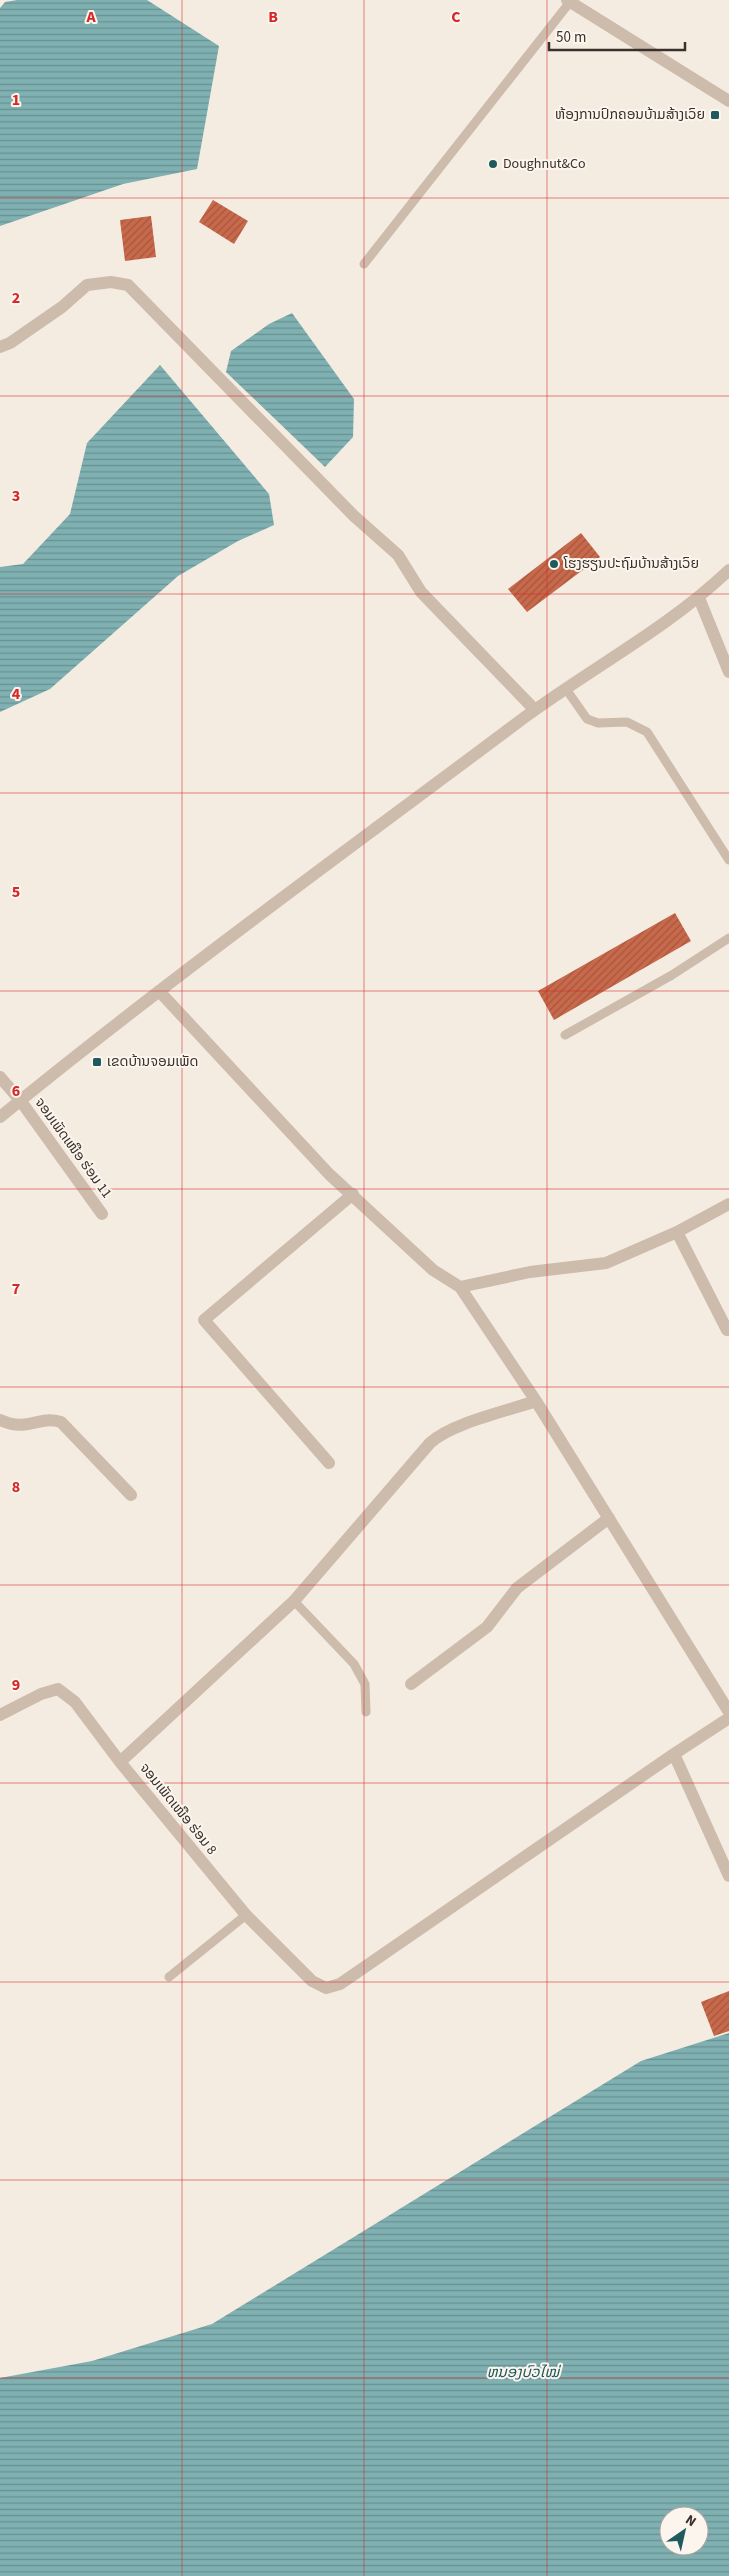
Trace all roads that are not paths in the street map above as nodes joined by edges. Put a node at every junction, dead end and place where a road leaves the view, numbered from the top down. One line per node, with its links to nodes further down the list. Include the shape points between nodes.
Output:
1 (568, 1): 2 (street); 3 (lane)
2 (729, 101)
3 (364, 264)
4 (0, 347): 9 (street, via 10,344 87,286 112,282 128,284 354,516 398,555 420,592)
5 (729, 570): 6 (street)
6 (699, 598): 7 (street); 8 (street)
7 (729, 672)
8 (566, 690): 9 (street); 10 (lane, via 588,719 598,723 627,722 647,732)
9 (535, 710): 12 (street)
10 (729, 860)
11 (729, 938): 13 (lane, via 672,975)
12 (159, 991): 15 (street); 17 (street, via 329,1174)
13 (564, 1035)
14 (0, 1078): 15 (street, ຈອມເພັດເໜືອ ຮ່ອມ 11)
15 (20, 1100): 16 (street); 19 (street, ຈອມເພັດເໜືອ ຮ່ອມ 11)
16 (0, 1117)
17 (353, 1194): 21 (street, via 433,1270); 25 (street, via 204,1320)
18 (729, 1204): 20 (street)
19 (102, 1214)
20 (677, 1232): 21 (street, via 606,1264 530,1272); 22 (street)
21 (460, 1287): 23 (street)
22 (727, 1330)
23 (536, 1401): 27 (street); 28 (street, via 435,1438)
24 (0, 1420): 26 (street, via 19,1427 51,1419 61,1422)
25 (329, 1462)
26 (131, 1495)
27 (609, 1518): 29 (street, via 518,1588 487,1627); 31 (street)
28 (294, 1601): 30 (lane, via 354,1664 365,1684); 35 (street)
29 (411, 1684)
30 (366, 1712)
31 (729, 1712)
32 (0, 1715): 35 (street, ຈອມເພັດເໜືອ ຮ່ອມ 8, via 58,1689 75,1702)
33 (729, 1718): 34 (street)
34 (674, 1754): 36 (street); 37 (street, ຈອມເພັດເໜືອ ຮ່ອມ 8, via 348,1979 326,1988 312,1980)
35 (120, 1762): 37 (street, ຈອມເພັດເໜືອ ຮ່ອມ 8)
36 (729, 1876)
37 (246, 1915): 38 (lane)
38 (169, 1978)

